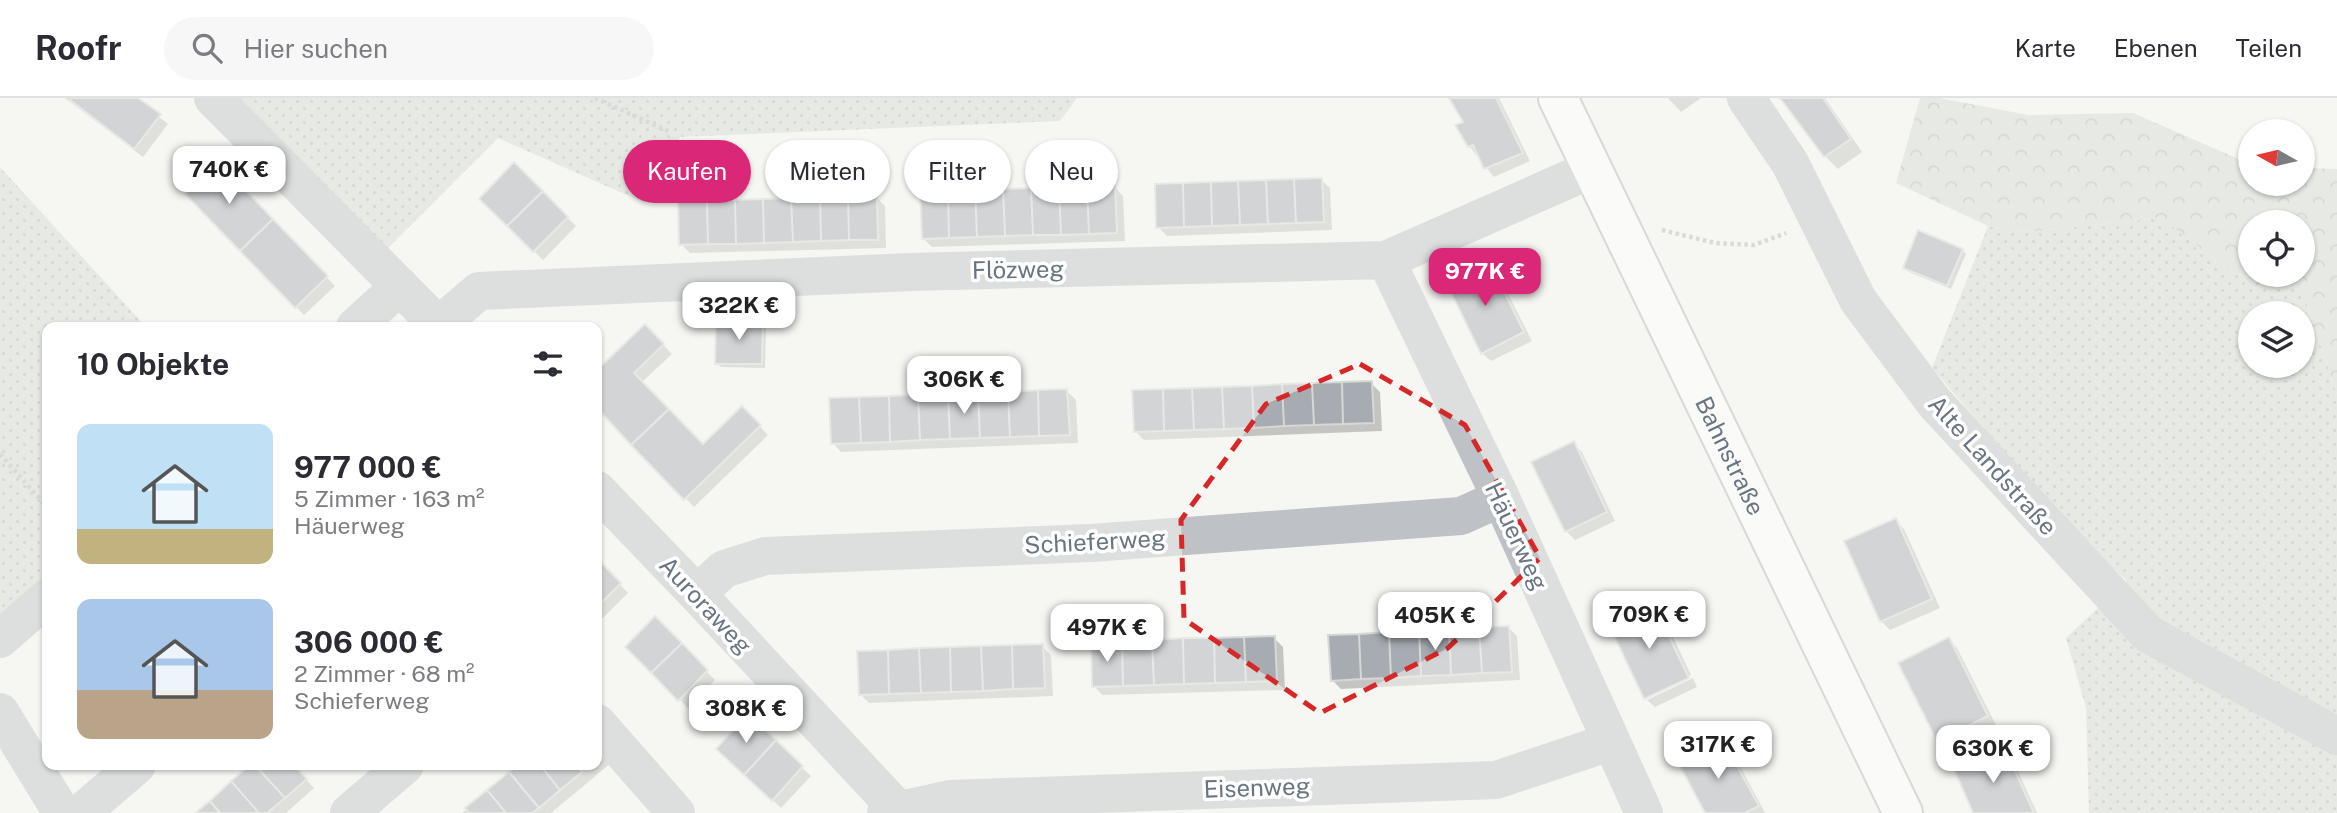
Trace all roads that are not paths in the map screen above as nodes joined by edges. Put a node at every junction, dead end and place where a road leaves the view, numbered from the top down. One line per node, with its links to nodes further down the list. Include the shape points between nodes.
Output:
1 (213, 98): 6 (street)
2 (1558, 98): 4 (main road, Bahnstraße)
3 (1746, 98): 17 (street, Alte Landstraße, via 1790,163 1858,300 1934,402 2148,634)
4 (1592, 169): 5 (street, Flözweg); 27 (main road, Bahnstraße)
5 (1386, 260): 9 (street, Flözweg, via 911,272 479,291); 11 (street, Häuerweg)
6 (400, 286): 7 (street); 8 (street)
7 (360, 322)
8 (435, 322)
9 (444, 322)
10 (602, 495): 12 (street, Auroraweg)
11 (1501, 498): 12 (street, Schieferweg, via 1461,516 1091,543 765,556 724,569); 18 (street, Häuerweg)
12 (697, 594): 21 (street, Auroraweg)
13 (42, 602): 14 (street)
14 (0, 639)
15 (0, 712): 22 (street)
16 (602, 729): 25 (street)
17 (2337, 736)
18 (1610, 742): 21 (street, Eisenweg, via 1496,780 950,799); 26 (street, Häuerweg)
19 (131, 770): 23 (street)
20 (399, 770): 24 (street)
21 (895, 812)
22 (62, 813)
23 (81, 813)
24 (349, 813)
25 (676, 813)
26 (1644, 813)
27 (1903, 813)

